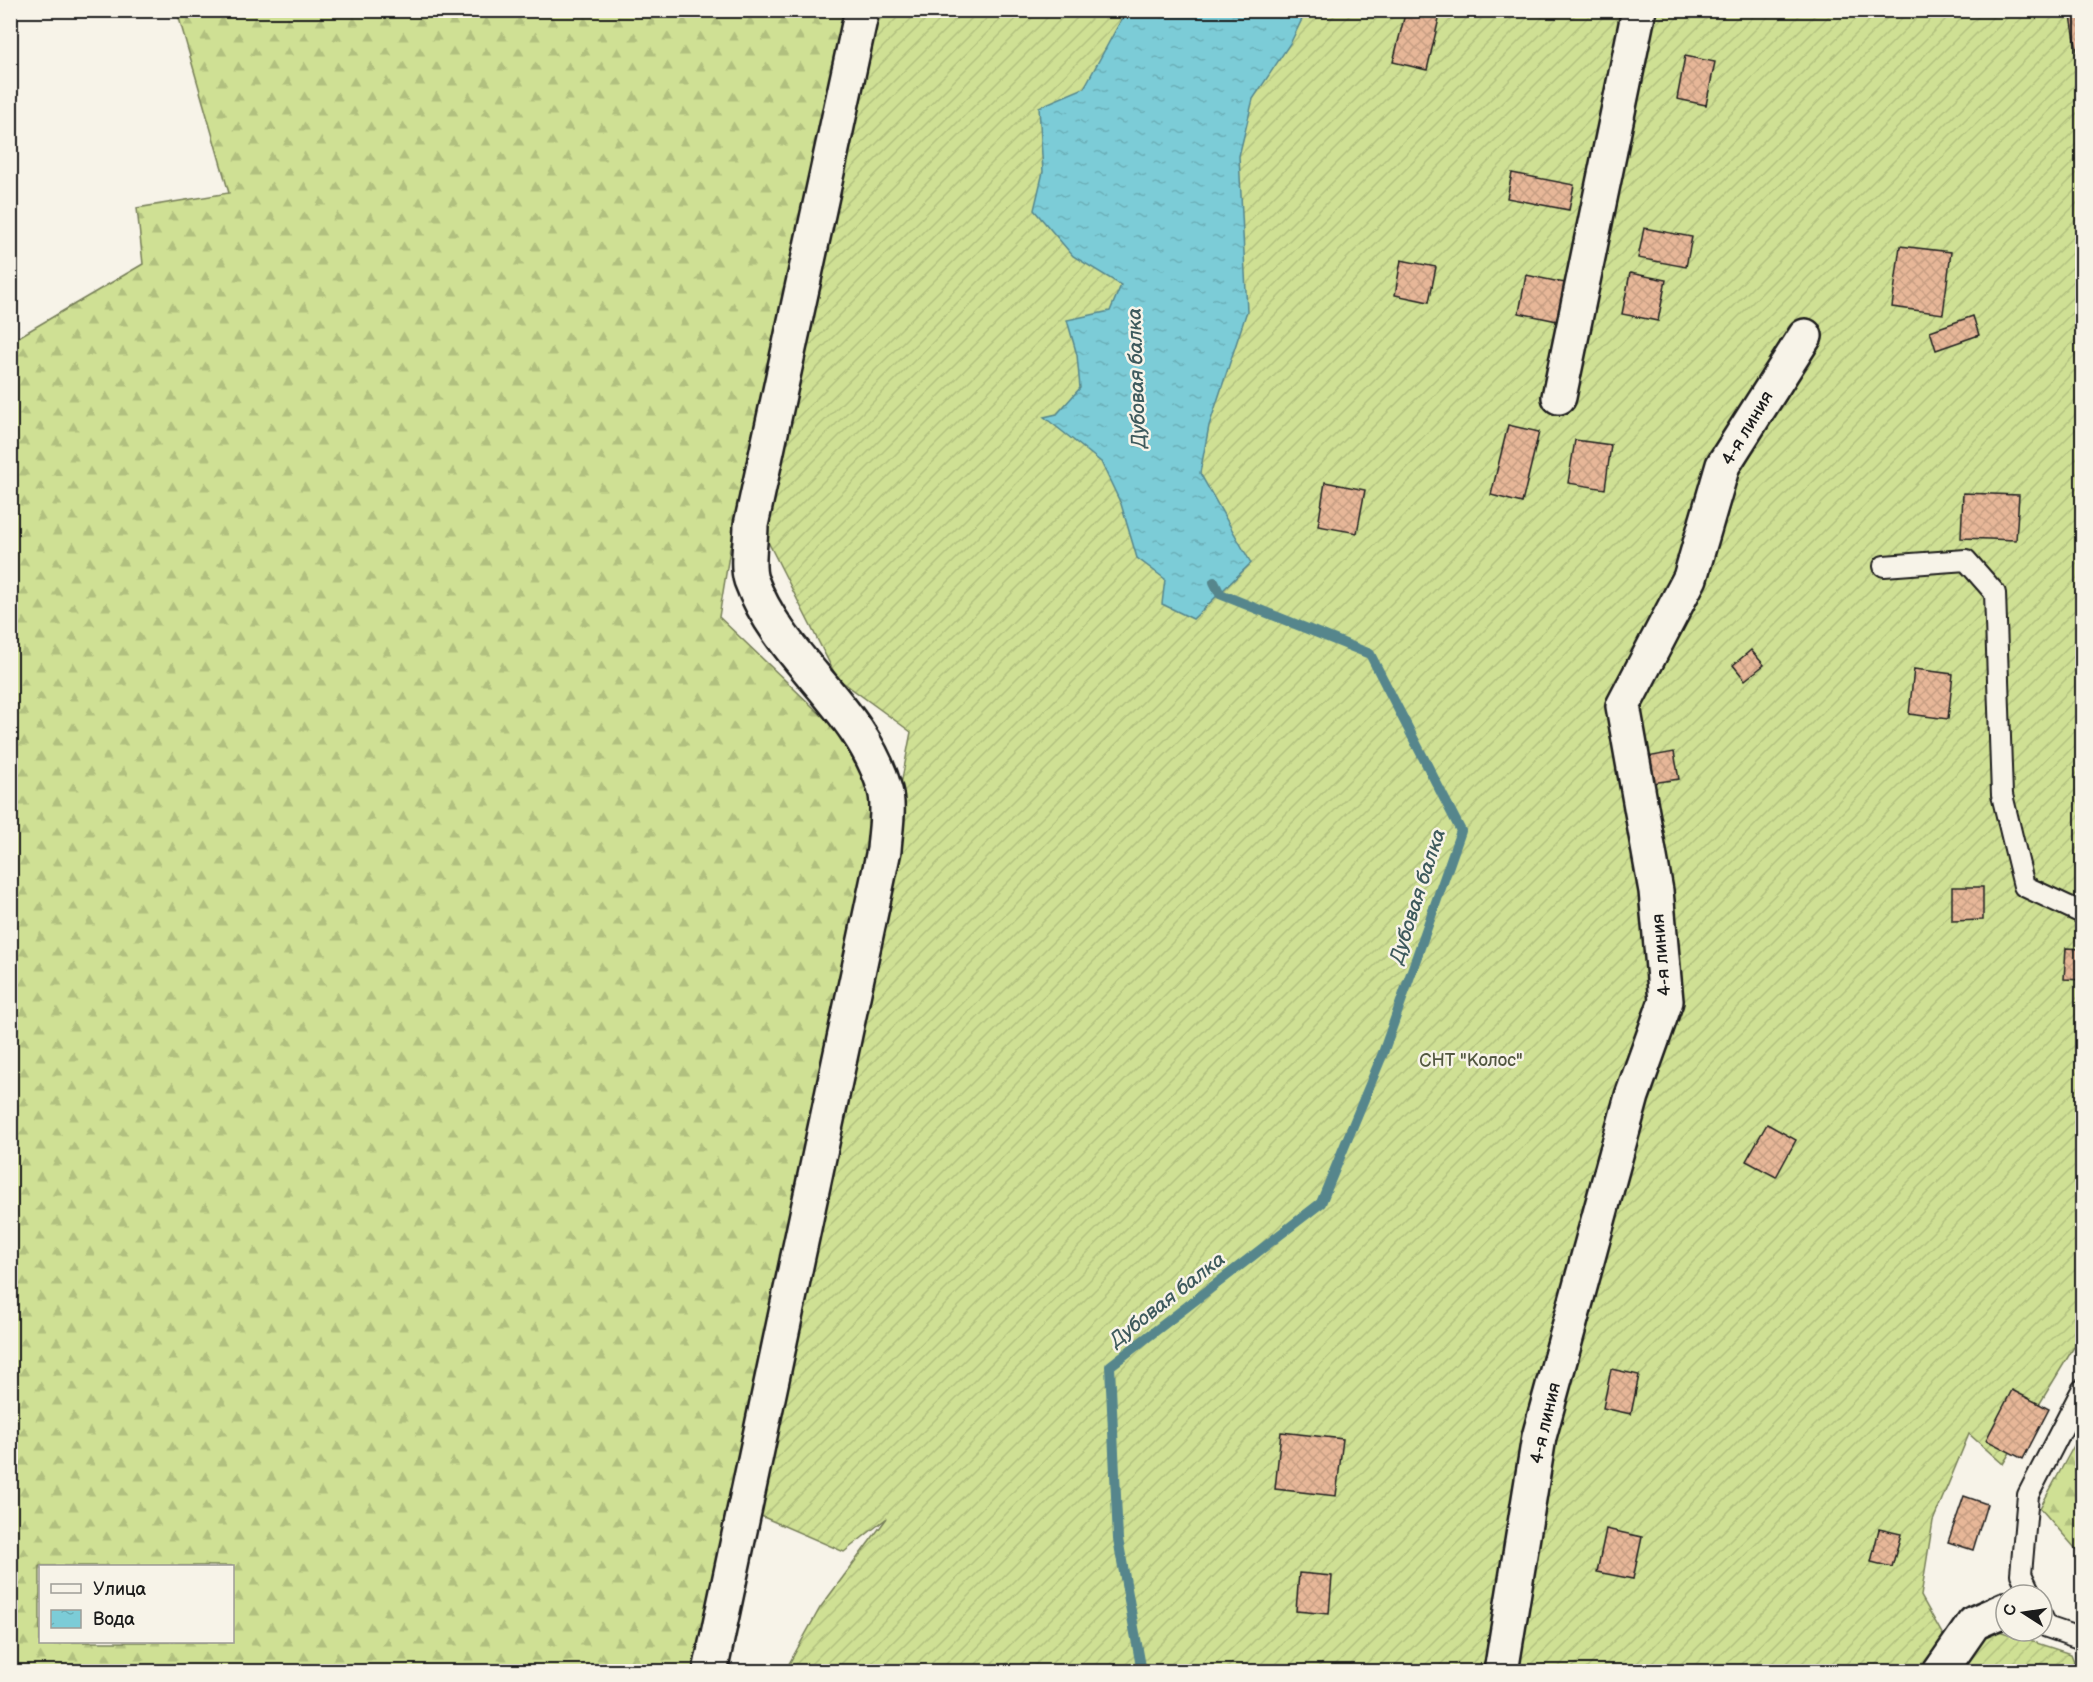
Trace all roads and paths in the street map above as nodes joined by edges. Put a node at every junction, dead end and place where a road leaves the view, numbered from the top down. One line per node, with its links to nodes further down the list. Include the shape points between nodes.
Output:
1 (862, 10): 12 (street, via 751,525 750,578 773,624 845,712 872,752 886,793 884,850)
2 (1639, 10): 4 (street)
3 (1804, 336): 13 (street, 4-я линия, via 1723,465 1690,578 1623,706 1656,891 1666,1001 1632,1096 1539,1437)
4 (1559, 397)
5 (1884, 566): 6 (lane, via 1966,560 1995,593 2002,795 2024,886)
6 (2082, 913)
7 (2082, 1390): 8 (lane, via 2028,1495 2021,1574)
8 (2025, 1583)
9 (1994, 1614): 14 (street, via 1974,1623)
10 (2054, 1629): 11 (lane)
11 (2082, 1639)
12 (710, 1671)
13 (1502, 1671)
14 (1941, 1671)

